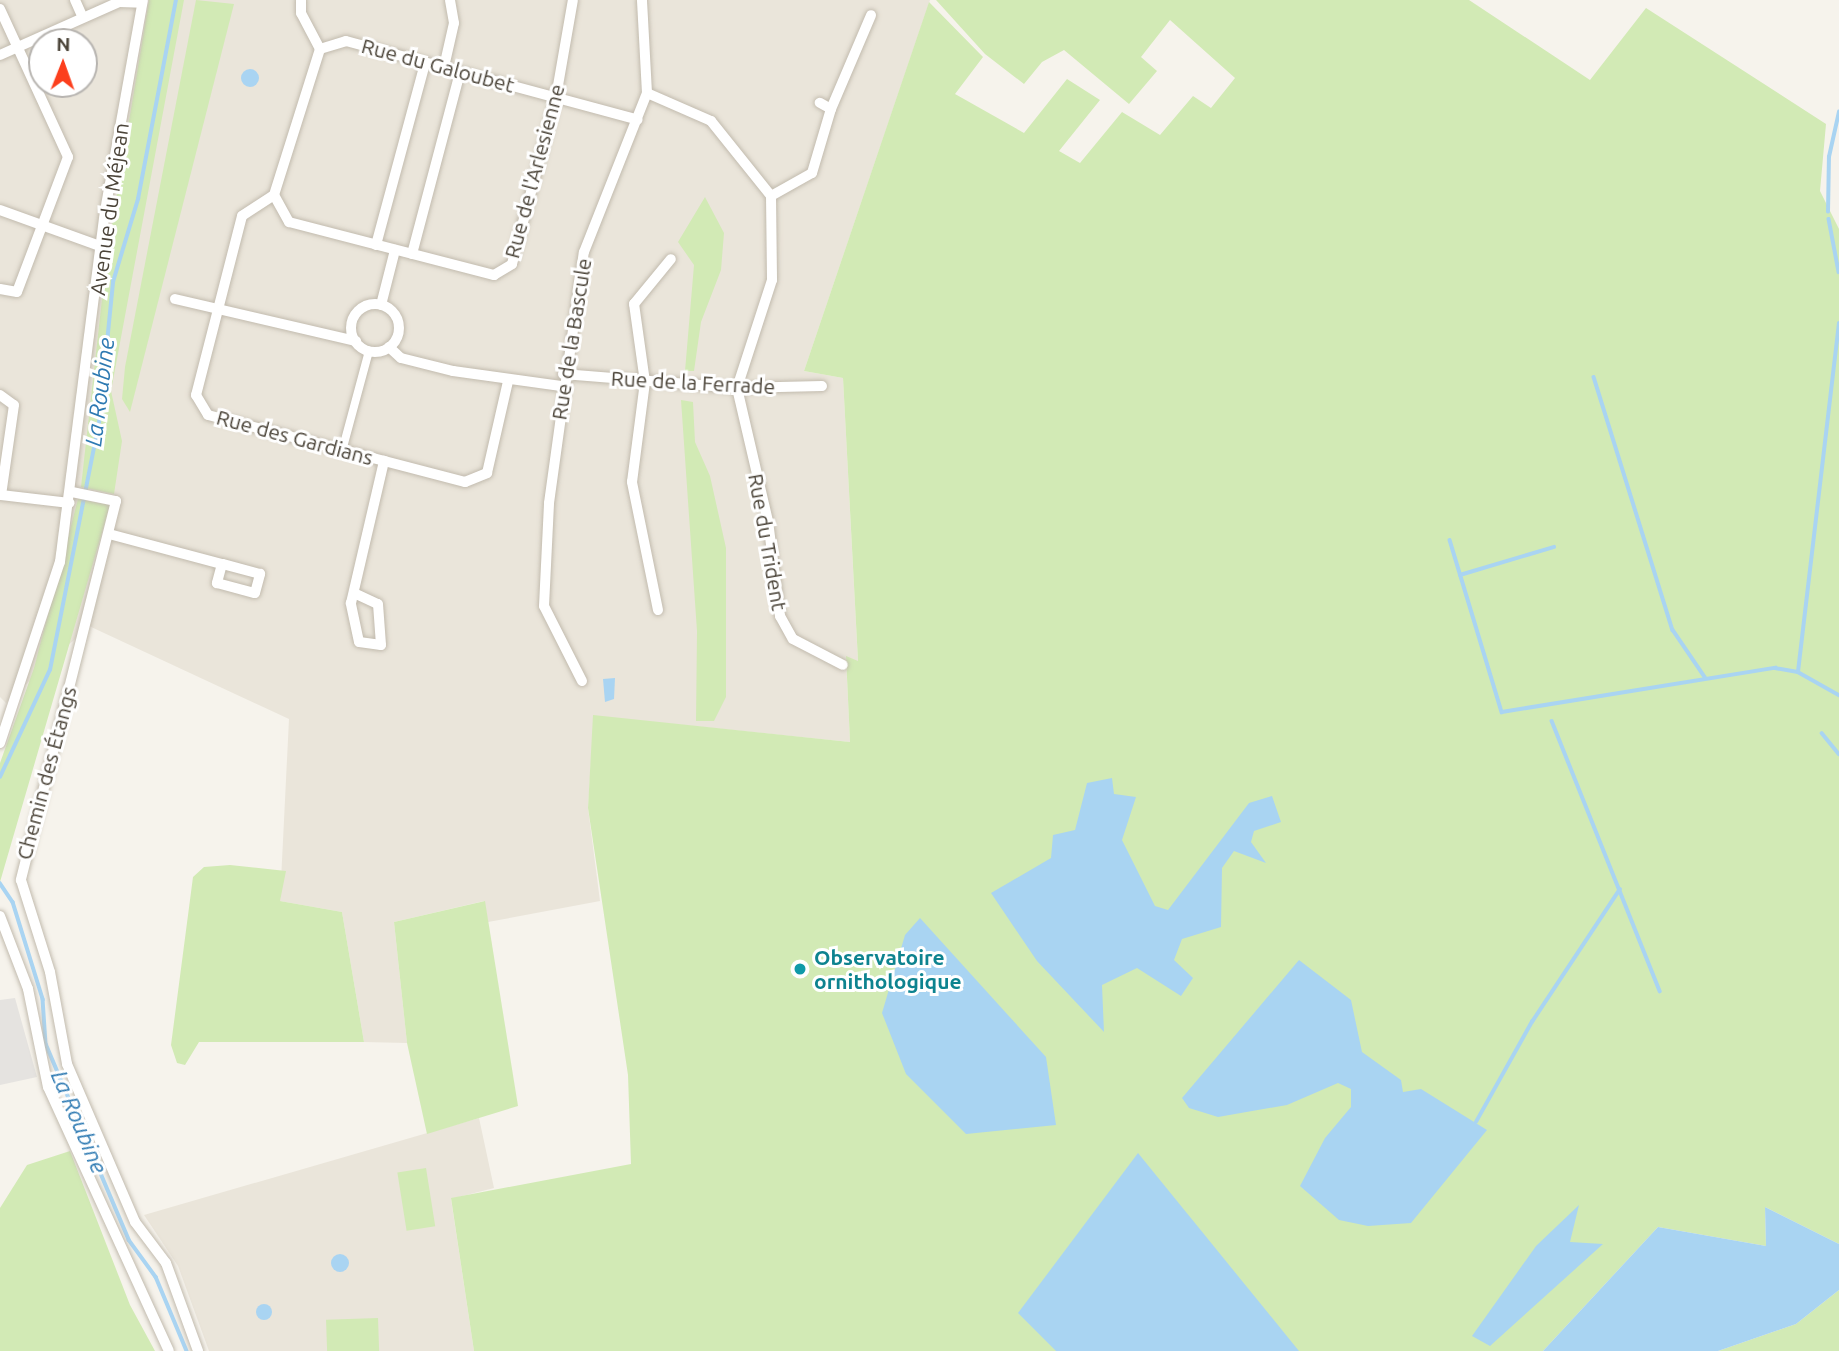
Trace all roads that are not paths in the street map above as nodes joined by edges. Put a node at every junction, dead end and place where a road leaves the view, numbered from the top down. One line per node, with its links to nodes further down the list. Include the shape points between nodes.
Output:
1 (75, 0): 9 (street)
2 (301, 0): 11 (street, via 301,13)
3 (450, 0): 15 (street, via 454,23)
4 (573, 0): 18 (street, Rue de l'Arlesienne)
5 (642, 0): 17 (street, Rue de la Bascule)
6 (143, 2): 9 (street, via 119,2); 28 (street, Avenue du Méjean)
7 (0, 9): 10 (street)
8 (871, 15): 21 (street)
9 (82, 16): 10 (street)
10 (17, 46): 12 (street); 14 (street)
11 (320, 48): 13 (street, Rue du Galoubet, via 346,41); 23 (street)
12 (0, 55)
13 (425, 64): 15 (street, Rue du Galoubet); 27 (street)
14 (28, 65)
15 (444, 67): 16 (street, Rue du Galoubet)
16 (460, 72): 18 (street, Rue du Galoubet); 30 (street)
17 (647, 93): 22 (street, Rue de la Bascule); 24 (street, via 711,121)
18 (556, 97): 22 (street, Rue du Galoubet); 30 (street, Rue de l'Arlesienne, via 512,264 494,275)
19 (45, 98): 26 (street, via 68,157)
20 (820, 103): 21 (street)
21 (831, 109): 24 (street, via 812,173)
22 (638, 121): 39 (street, Rue de la Bascule, via 588,234)
23 (274, 195): 27 (street, Rue de l'Arlesienne, via 289,222); 35 (street, Rue des Gardians, via 242,216)
24 (771, 196): 43 (street, via 772,280)
25 (0, 210): 26 (street)
26 (42, 226): 28 (street); 32 (street, via 17,292)
27 (376, 245): 29 (street, Rue de l'Arlesienne)
28 (103, 247): 48 (street, Avenue du Méjean)
29 (395, 250): 30 (street, Rue de l'Arlesienne); 34 (street)
30 (412, 254)
31 (671, 259): 41 (street, via 634,304)
32 (0, 289)
33 (175, 299): 35 (street)
34 (381, 305): 36 (street, via 358,312 352,326); 37 (street, via 398,320)
35 (218, 310): 36 (street); 45 (street, Rue des Gardians, via 196,395 208,415)
36 (356, 341): 38 (street)
37 (389, 347): 38 (street); 40 (street, Rue de la Ferrade, via 401,358)
38 (369, 351): 45 (street)
39 (562, 380): 40 (street, Rue de la Ferrade); 41 (street, Rue de la Ferrade); 54 (street, Rue de la Bascule, via 544,606)
40 (508, 382): 46 (street, Rue des Gardians, via 487,473 465,482)
41 (645, 382): 43 (street, Rue de la Ferrade); 52 (street, via 632,482)
42 (822, 386): 43 (street, Rue de la Ferrade)
43 (737, 388): 53 (street, Rue du Trident, via 768,521 780,616 793,639)
44 (0, 396): 47 (street, via 14,405)
45 (342, 451): 46 (street, Rue des Gardians)
46 (384, 461): 51 (street)
47 (0, 495): 48 (street)
48 (71, 498): 49 (street, Chemin des Étangs, via 113,500); 55 (street, Avenue du Méjean, via 60,562)
49 (109, 534): 50 (street); 58 (street, Chemin des Étangs, via 21,880 50,972 67,1064 135,1222 166,1263)
50 (222, 564)
51 (354, 593): 51 (street, via 359,642 381,645 378,604)
52 (658, 610)
53 (843, 665)
54 (582, 681)
55 (0, 743)
56 (0, 916): 57 (street, via 27,989 48,1087)
57 (169, 1351)
58 (198, 1351)

